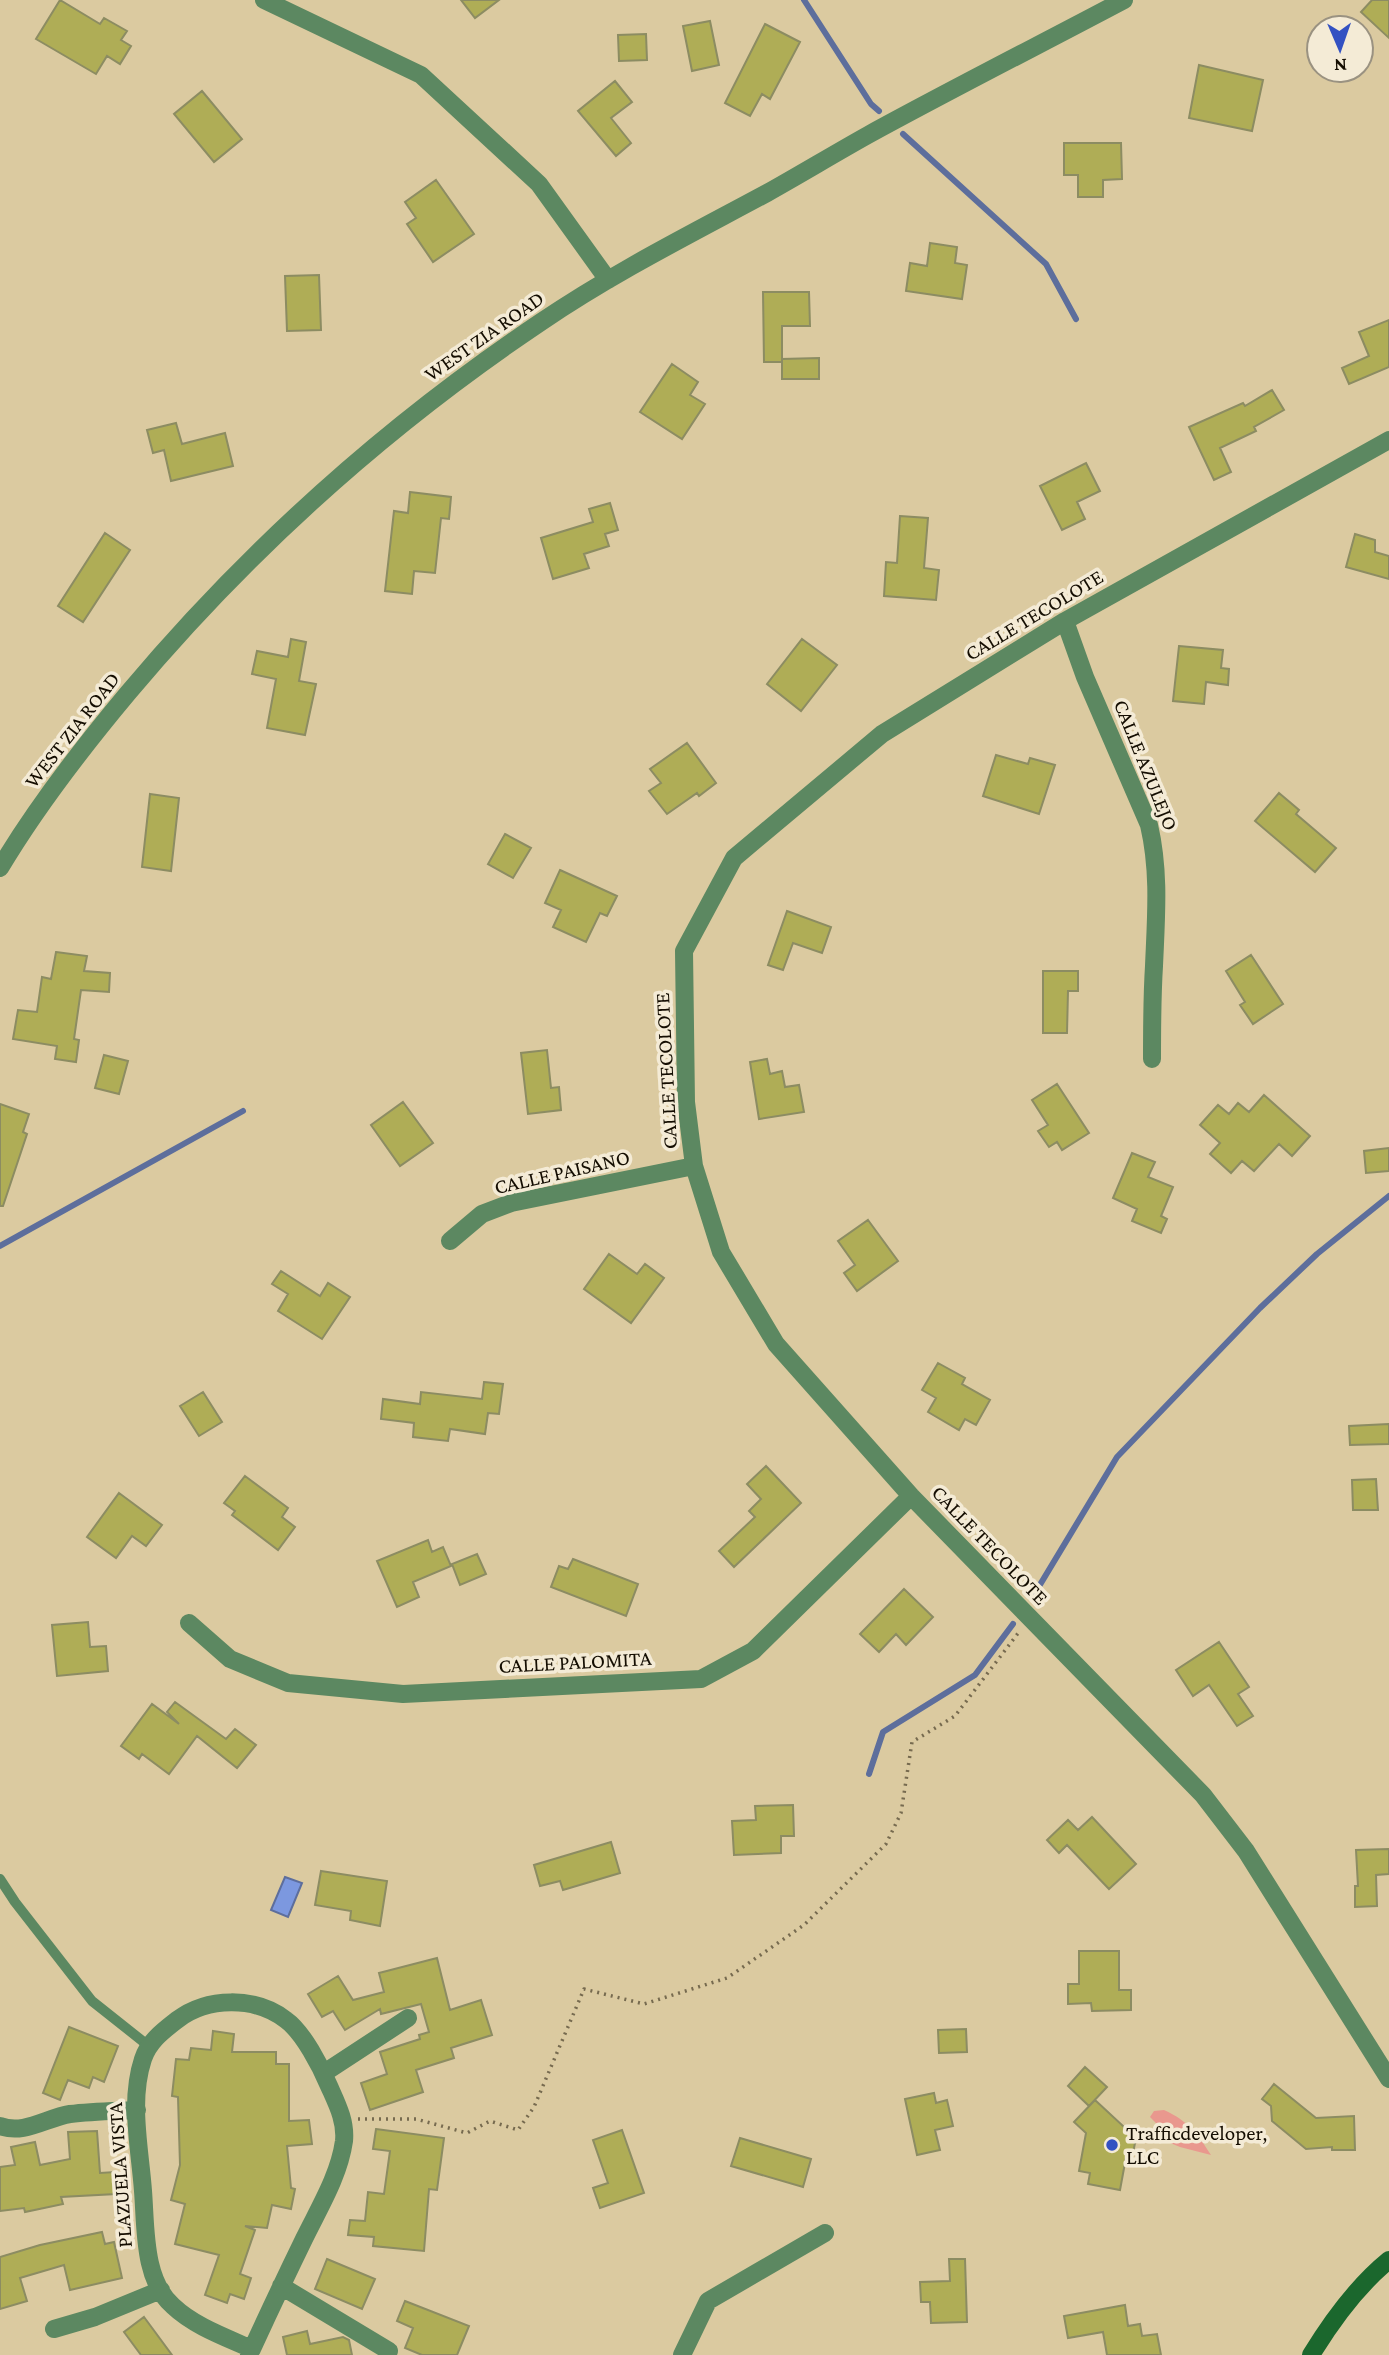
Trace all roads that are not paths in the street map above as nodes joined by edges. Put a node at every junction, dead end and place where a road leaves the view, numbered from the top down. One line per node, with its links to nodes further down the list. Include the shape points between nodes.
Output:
1 (264, 0): 3 (street, via 421,75 539,184)
2 (1124, 0): 3 (street, WEST ZIA ROAD)
3 (608, 280): 6 (street, WEST ZIA ROAD, via 543,320 430,402 302,509 161,654 64,773)
4 (1389, 440): 5 (street, CALLE TECOLOTE)
5 (1065, 621): 7 (street, CALLE AZULEJO, via 1149,825 1155,850); 8 (street, CALLE TECOLOTE, via 882,734 734,858 684,951 686,1102)
6 (2, 860)
7 (1152, 1059)
8 (694, 1166): 9 (street, CALLE PAISANO, via 511,1203 482,1214); 10 (street, CALLE TECOLOTE, via 721,1252 776,1344)
9 (450, 1241)
10 (911, 1496): 11 (street, CALLE PALOMITA, via 753,1651 701,1679 403,1694 288,1683 230,1659); 16 (street, CALLE TECOLOTE, via 1203,1795 1246,1851)
11 (189, 1623)
12 (0, 1879): 14 (lane, via 92,2001)
13 (408, 2018): 15 (street)
14 (150, 2047): 15 (street, PLAZUELA VISTA, via 166,2029 203,2005 249,2004 288,2021); 17 (street, PLAZUELA VISTA, via 139,2076)
15 (324, 2073): 21 (street, PLAZUELA VISTA, via 342,2119 344,2143 334,2178)
16 (1389, 2079)
17 (137, 2110): 18 (street, via 69,2114 25,2129); 22 (street, PLAZUELA VISTA, via 148,2245)
18 (0, 2126)
19 (825, 2233): 26 (street, via 708,2301)
20 (1389, 2260): 27 (street, via 1338,2313)
21 (281, 2286): 24 (street); 25 (street, PLAZUELA VISTA)
22 (161, 2290): 23 (street); 25 (street, PLAZUELA VISTA, via 185,2316)
23 (54, 2329)
24 (389, 2351)
25 (250, 2352)
26 (682, 2355)
27 (1311, 2355)

